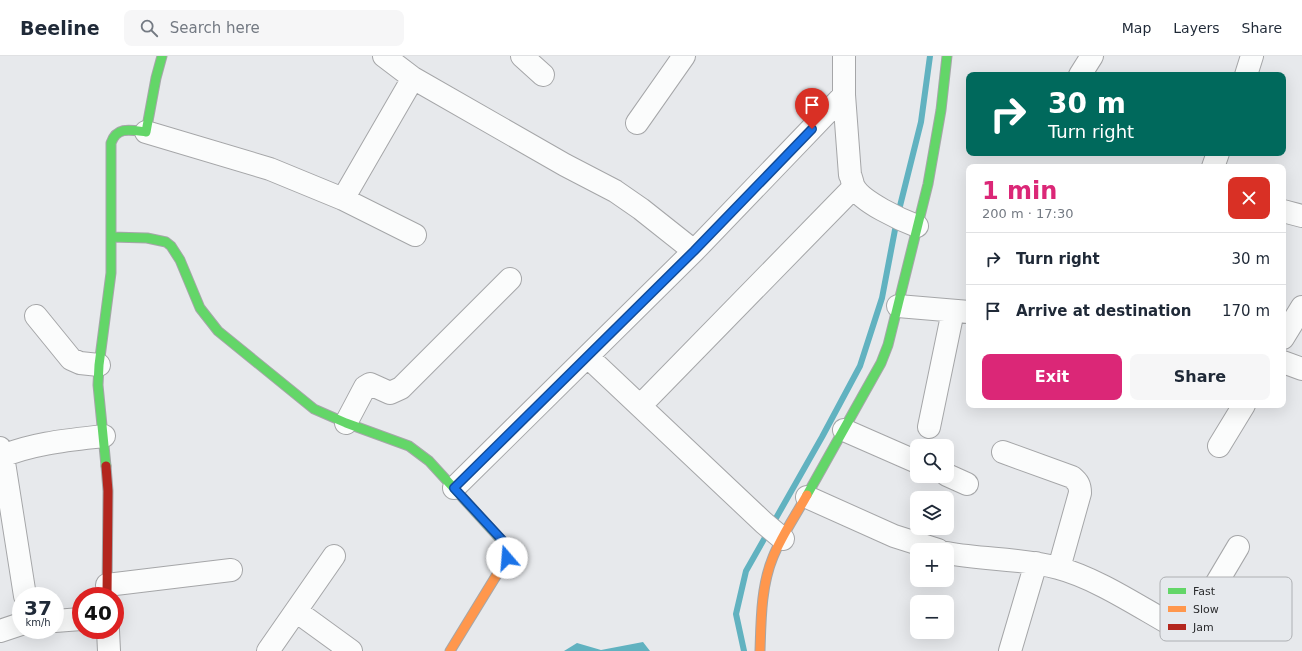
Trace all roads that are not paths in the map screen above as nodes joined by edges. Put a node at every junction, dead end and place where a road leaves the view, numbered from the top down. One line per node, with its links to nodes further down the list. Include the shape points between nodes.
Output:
1 (162, 56): 15 (street)
2 (384, 56): 12 (street)
3 (522, 56): 11 (street)
4 (684, 56): 14 (street)
5 (844, 56): 13 (street)
6 (947, 56): 20 (street, via 941,110 924,203)
7 (1092, 56): 9 (street)
8 (1252, 56): 10 (street)
9 (1082, 72)
10 (1247, 72)
11 (542, 75)
12 (413, 78): 17 (street); 23 (street, via 615,192)
13 (844, 95): 16 (street, via 850,175); 23 (street)
14 (637, 123)
15 (146, 132): 17 (street, via 270,169); 22 (street, via 125,130 118,131 113,136)
16 (854, 187): 20 (street, via 866,199); 34 (street)
17 (343, 200): 21 (street)
18 (1286, 212): 19 (street)
19 (1302, 216)
20 (905, 221): 25 (street)
21 (415, 235)
22 (111, 237): 32 (street, via 111,272); 36 (street, via 158,240 170,244 176,252 198,305 218,330 314,409)
23 (694, 251): 30 (street)
24 (510, 279): 36 (street, via 402,388 390,393 370,384 365,387)
25 (898, 306): 27 (street); 38 (street, via 881,362)
26 (1302, 306): 29 (street)
27 (961, 311): 37 (street)
28 (36, 316): 32 (street, via 71,359 80,363)
29 (1286, 333)
30 (588, 357): 34 (street); 46 (street)
31 (1286, 363): 33 (street)
32 (99, 364): 39 (street, via 98,386)
33 (1302, 368)
34 (640, 406): 48 (street)
35 (1242, 408): 40 (street)
36 (346, 423): 46 (street, via 409,446 429,461)
37 (929, 427)
38 (844, 430): 43 (street); 47 (street)
39 (104, 436): 42 (street); 58 (street, via 108,491)
40 (1219, 446)
41 (1003, 452): 54 (street, via 1072,477 1080,486)
42 (1, 454): 57 (street)
43 (910, 459)
44 (954, 478): 45 (street)
45 (967, 484)
46 (454, 488): 68 (street, via 504,542 508,550 507,558)
47 (807, 497): 48 (street); 49 (street, via 894,536)
48 (774, 531): 69 (street, via 771,564 762,609)
49 (916, 543)
50 (1238, 547): 56 (street)
51 (954, 554): 53 (street)
52 (334, 556): 60 (street)
53 (1036, 563): 54 (street); 70 (street)
54 (1059, 568): 61 (street, via 1083,577)
55 (231, 570): 59 (street)
56 (1220, 577)
57 (23, 587)
58 (107, 587)
59 (124, 588)
60 (296, 611): 66 (street); 67 (street)
61 (1160, 618)
62 (12, 627): 63 (street)
63 (0, 631)
64 (108, 639): 65 (street)
65 (109, 651)
66 (268, 651)
67 (351, 651)
68 (450, 651)
69 (760, 651)
70 (1010, 651)

